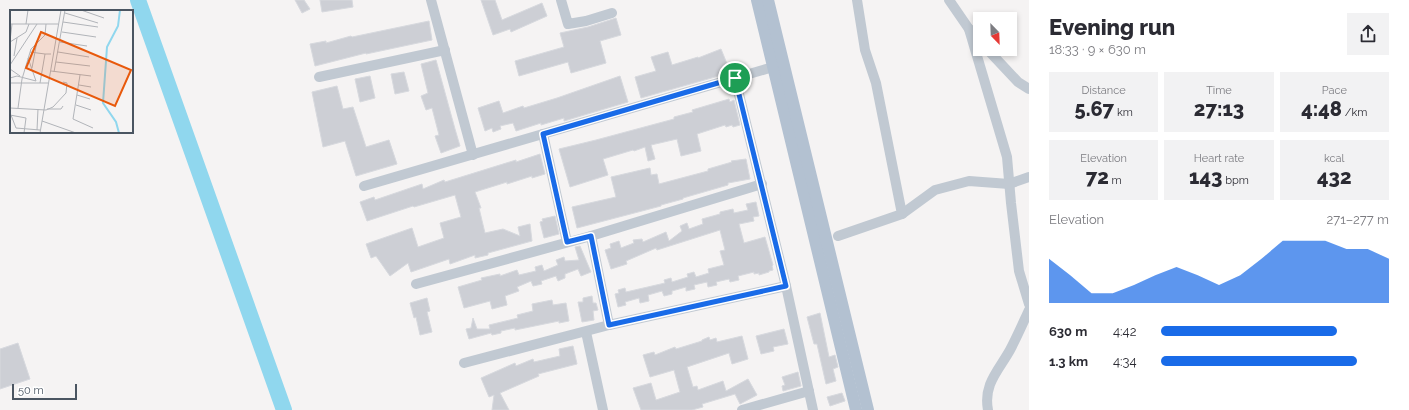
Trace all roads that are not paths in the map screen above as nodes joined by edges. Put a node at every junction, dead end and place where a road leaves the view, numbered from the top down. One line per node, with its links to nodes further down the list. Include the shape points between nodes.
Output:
1 (431, 0): 10 (street)
2 (561, 0): 7 (street, via 568,24)
3 (757, 0): 12 (main road)
4 (768, 0): 38 (main road)
5 (857, 0): 22 (street, via 865,50 876,83)
6 (949, 0): 8 (street)
7 (612, 13)
8 (969, 29): 9 (street); 20 (street, via 1007,157)
9 (973, 33)
10 (445, 50): 13 (street); 17 (street)
11 (994, 56): 15 (street)
12 (773, 67): 14 (street); 37 (main road)
13 (319, 77)
14 (735, 78): 16 (street); 19 (street)
15 (1029, 90)
16 (543, 134): 17 (street); 25 (street)
17 (473, 155): 21 (street)
18 (1029, 177): 20 (street)
19 (762, 184): 23 (street); 27 (street)
20 (1009, 184): 22 (street, via 969,180 935,190); 28 (street, via 1019,271)
21 (364, 186)
22 (902, 214): 24 (street)
23 (591, 236): 25 (street); 30 (street)
24 (838, 236)
25 (567, 242): 26 (street)
26 (416, 284)
27 (786, 286): 30 (street); 33 (street)
28 (1029, 304)
29 (1029, 310): 39 (street, via 1010,350 991,379 986,402)
30 (609, 325): 31 (street)
31 (586, 332): 32 (street); 34 (street)
32 (464, 363)
33 (809, 391): 35 (street); 36 (street)
34 (603, 410)
35 (742, 410)
36 (813, 410)
37 (856, 410)
38 (868, 410)
39 (988, 410)

